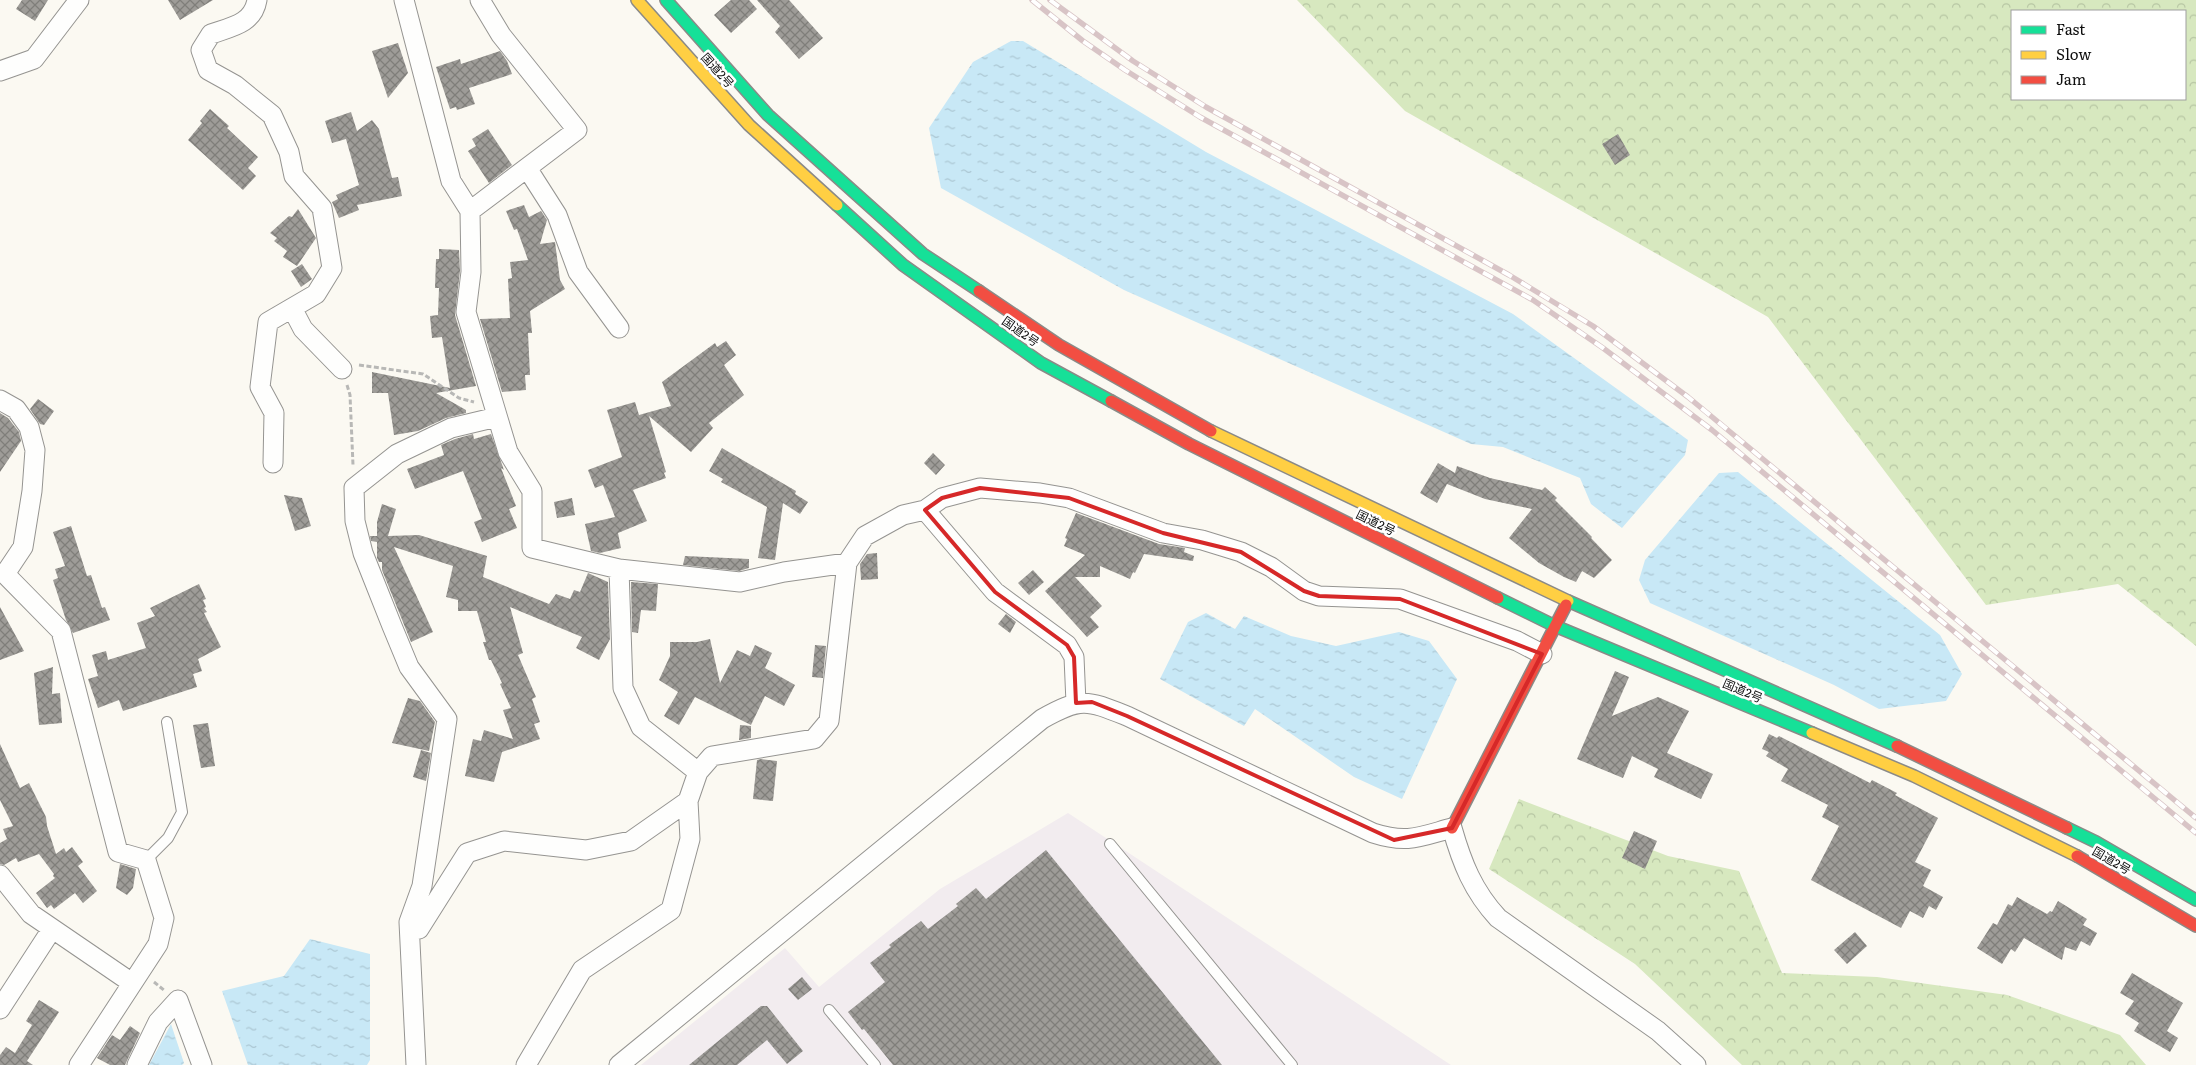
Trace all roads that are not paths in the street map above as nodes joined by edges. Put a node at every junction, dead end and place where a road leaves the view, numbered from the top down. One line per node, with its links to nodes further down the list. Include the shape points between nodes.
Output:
1 (79, 0): 7 (street, via 34,59)
2 (257, 0): 10 (street, via 256,9 244,23 211,34 201,50 208,70 235,85 272,115 289,152 294,176 322,208 332,268 316,294)
3 (404, 0): 9 (street, via 451,181)
4 (480, 0): 8 (street, via 501,35 577,130)
5 (637, 0): 20 (main road, 国道2号, via 749,124 903,265 1041,362 1189,444)
6 (666, 0): 19 (main road, 国道2号, via 768,115 923,254 1059,345 1202,427)
7 (0, 71)
8 (527, 168): 9 (street); 11 (street, via 557,215 578,272)
9 (470, 212): 14 (street, via 471,272 466,312)
10 (292, 308): 12 (street, via 303,329); 15 (street, via 268,322 260,387 274,413)
11 (619, 328)
12 (342, 369)
13 (0, 400): 28 (street, via 16,409 25,421 36,450 23,547 5,574 61,631 118,852)
14 (496, 412): 18 (street, via 508,452 532,490 532,548); 33 (street, via 451,428 397,454 354,488 355,521 363,554 409,666 447,719 422,886 409,922)
15 (273, 463)
16 (926, 510): 17 (street, via 902,515 865,536); 21 (street, via 942,498 980,488 1069,498 1162,533 1202,540 1241,552 1271,567 1304,591 1319,596 1400,599 1517,641); 22 (street, via 995,592 1067,645 1074,657)
17 (847, 563): 18 (street, via 740,582); 24 (street, via 829,721 814,739 712,756)
18 (618, 569): 24 (street, via 623,688 641,727)
19 (1568, 601): 20 (main road); 30 (main road, 国道2号, via 1922,757 2096,842)
20 (1555, 626): 21 (main road); 31 (main road, 国道2号, via 1914,776 2089,862)
21 (1542, 654): 26 (main road)
22 (1076, 703): 26 (street, via 1092,702 1126,716 1394,840 1412,839); 42 (street, via 1042,719)
23 (167, 722): 28 (lane, via 182,812 168,838)
24 (698, 772): 25 (street)
25 (688, 801): 33 (street, via 631,841 586,850 504,841 467,854 419,929); 41 (street, via 690,839 671,910 582,970)
26 (1452, 828): 45 (street, via 1465,868 1481,899 1498,918 1658,1031)
27 (1110, 844): 44 (lane)
28 (146, 860): 34 (street, via 164,918 158,944)
29 (0, 875): 32 (street, via 30,914)
30 (2196, 900)
31 (2196, 926)
32 (52, 929): 34 (street); 35 (street)
33 (410, 930): 40 (street)
34 (136, 977): 37 (street)
35 (0, 1010)
36 (829, 1010): 43 (lane)
37 (79, 1065)
38 (137, 1065): 39 (street, via 158,1022 178,1000)
39 (202, 1065)
40 (416, 1065)
41 (526, 1065)
42 (619, 1065)
43 (875, 1065)
44 (1292, 1065)
45 (1696, 1065)

